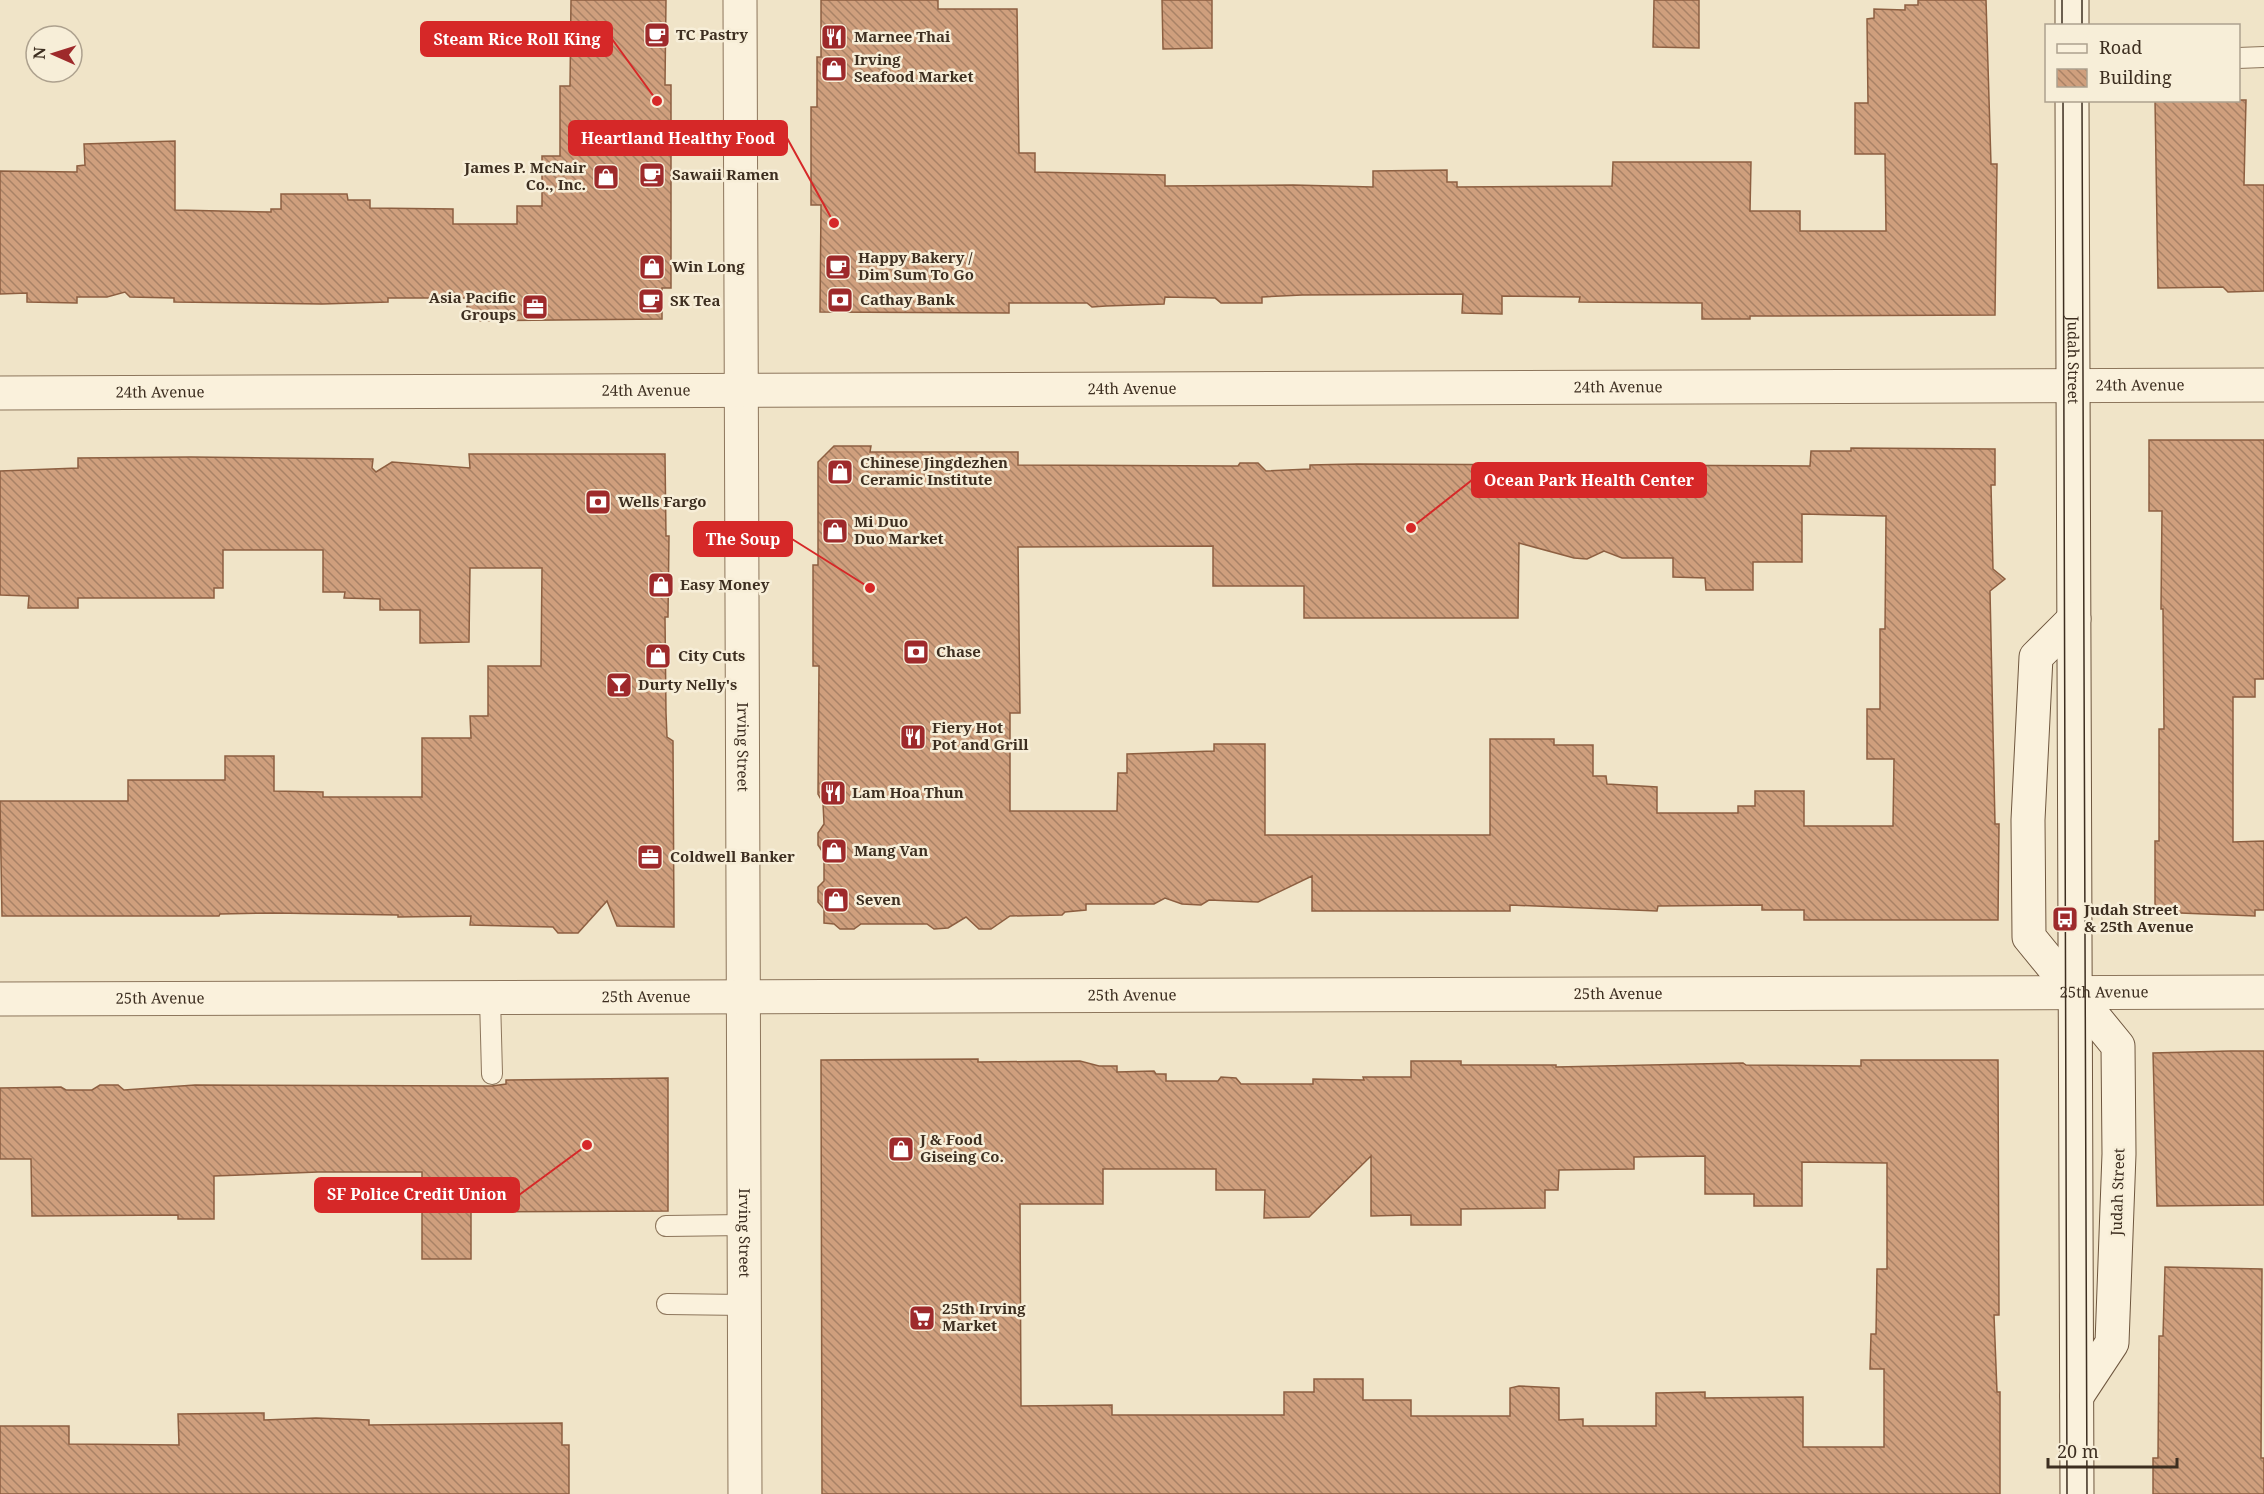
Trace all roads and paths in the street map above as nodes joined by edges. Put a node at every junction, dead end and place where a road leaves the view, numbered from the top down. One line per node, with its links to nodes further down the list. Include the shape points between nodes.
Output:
1 (740, 0): 9 (street, Irving Street)
2 (2072, 0): 3 (street)
3 (2072, 24)
4 (2264, 57): 5 (lane)
5 (2240, 58)
6 (2072, 102): 8 (street, Judah Street)
7 (2264, 385): 8 (street, 24th Avenue)
8 (2073, 386): 9 (street, 24th Avenue); 11 (street, Judah Street)
9 (742, 390): 10 (street, 24th Avenue); 14 (street, Irving Street)
10 (0, 393)
11 (2074, 619): 12 (street, Judah Street); 12 (street, Judah Street, via 2036,657 2028,820 2028,937)
12 (2076, 992): 13 (street, 25th Avenue); 14 (street, 25th Avenue); 22 (street, Judah Street); 22 (street, Judah Street, via 2118,1046 2119,1143 2112,1343)
13 (2264, 992)
14 (743, 997): 15 (street, 25th Avenue); 18 (street, Irving Street)
15 (490, 998): 16 (street, 25th Avenue); 17 (lane)
16 (0, 999)
17 (492, 1074)
18 (744, 1225): 19 (lane); 21 (street, Irving Street)
19 (666, 1226)
20 (667, 1305): 21 (lane)
21 (744, 1305): 23 (street, Irving Street)
22 (2077, 1396): 24 (street, Judah Street)
23 (745, 1494)
24 (2077, 1494)

